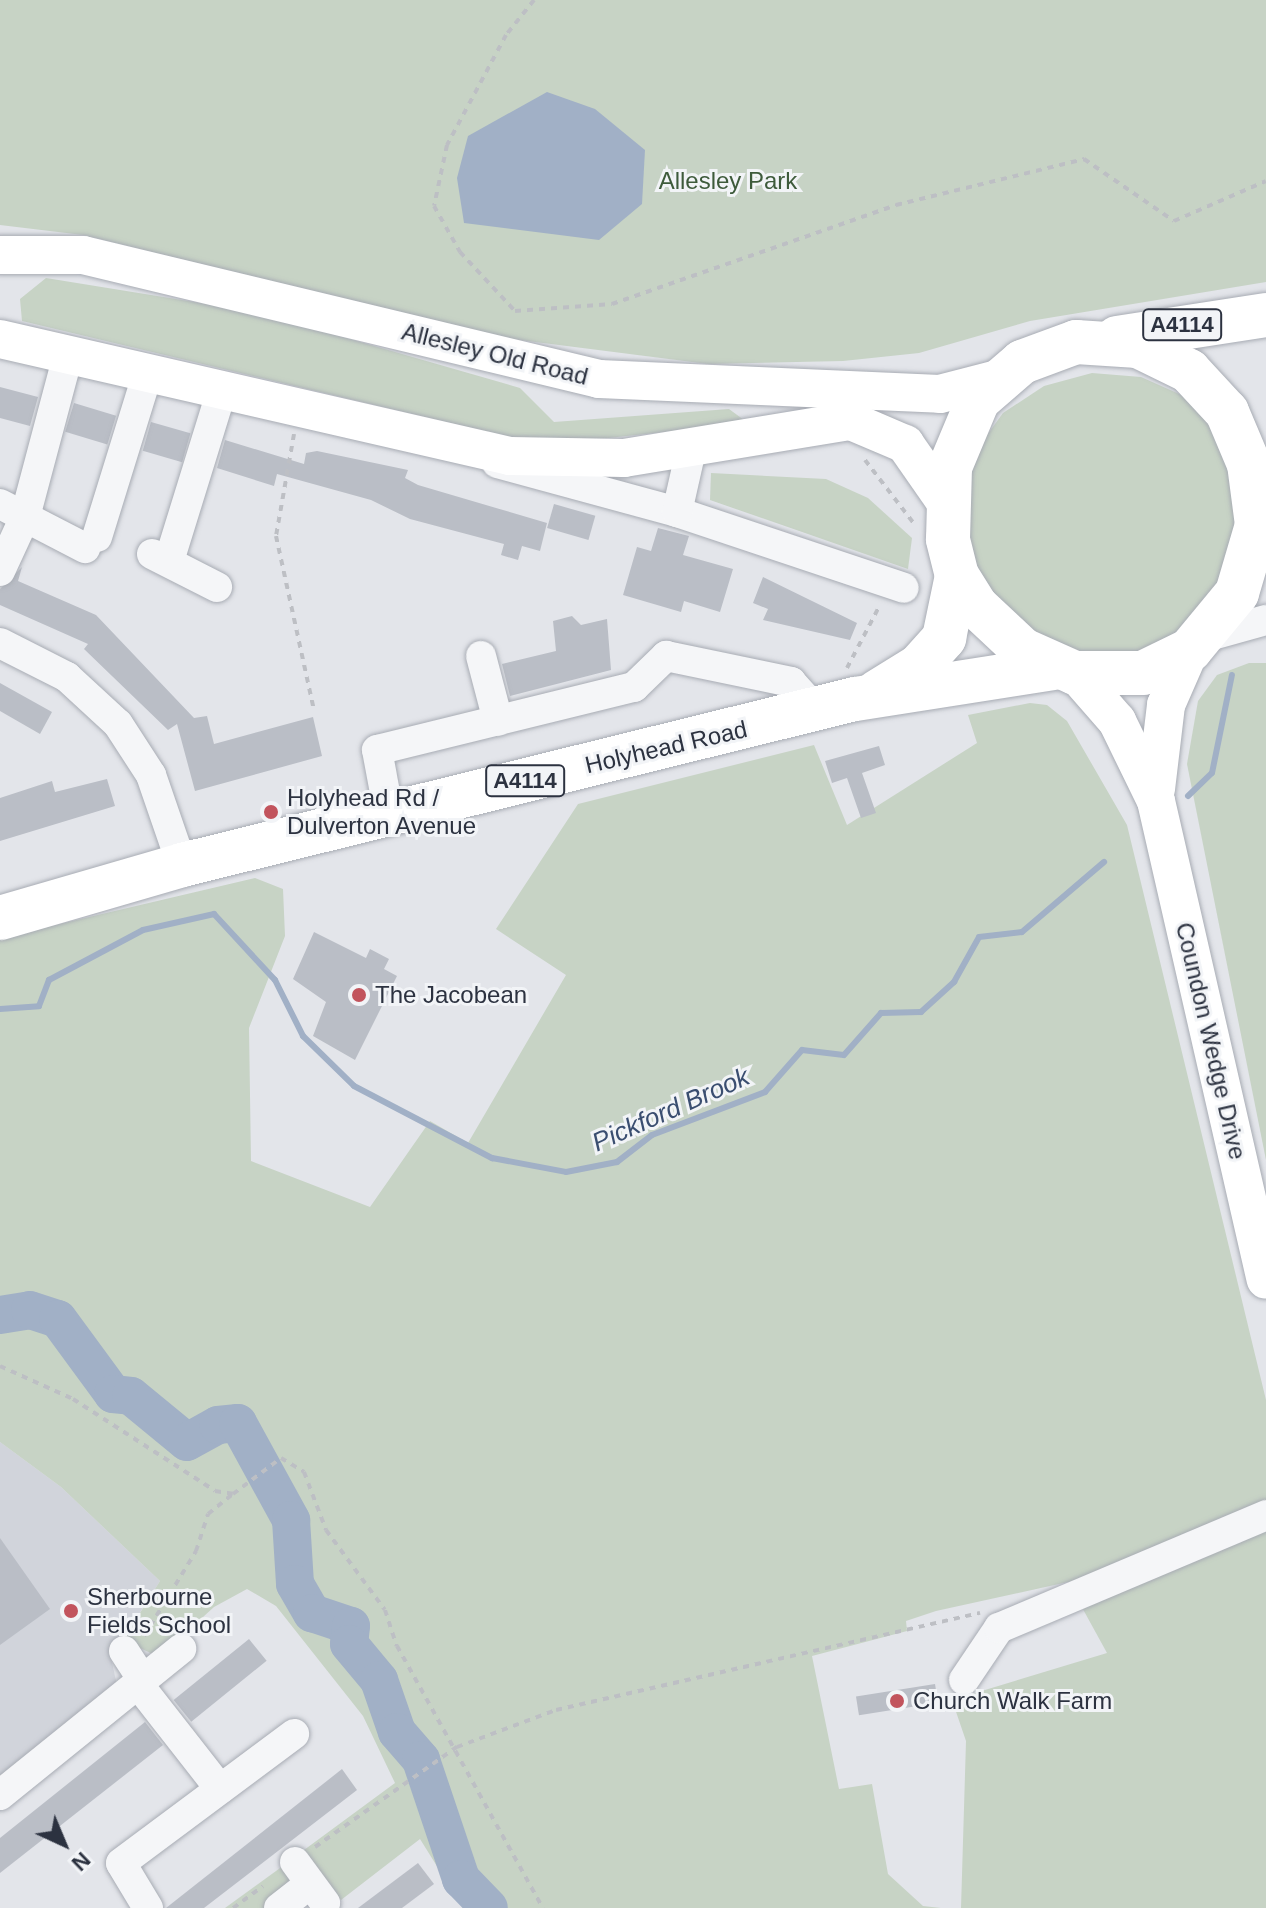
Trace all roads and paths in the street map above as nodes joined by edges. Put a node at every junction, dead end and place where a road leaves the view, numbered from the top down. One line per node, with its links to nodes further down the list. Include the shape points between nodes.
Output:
1 (534, 0): 2 (path, via 506,35 447,145 434,206 460,252 515,311 612,304 896,205 1084,159 1174,221)
2 (1266, 181)
3 (0, 255): 9 (main road, Allesley Old Road, via 83,255 599,379 940,394)
4 (1266, 315): 6 (highway, A4114)
5 (0, 339): 7 (main road)
6 (1099, 341): 9 (highway, via 1051,350); 15 (highway, via 1138,346 1189,371 1227,412)
7 (68, 355): 8 (main road); 18 (street)
8 (147, 375): 10 (main road); 18 (street, via 94,540)
9 (997, 379): 17 (highway, via 960,431)
10 (221, 393): 12 (main road); 25 (street, via 159,557)
11 (1266, 409): 15 (highway)
12 (299, 412): 13 (main road); 33 (path, via 276,536)
13 (445, 446): 14 (main road, via 565,460); 19 (street, via 597,496)
14 (691, 450): 17 (main road, via 851,421 905,444); 19 (street)
15 (1249, 464): 20 (highway)
16 (871, 467): 21 (path, via 893,489)
17 (944, 500): 24 (highway)
18 (12, 510): 22 (street)
19 (677, 512): 23 (street)
20 (1262, 536): 29 (highway, via 1237,593)
21 (920, 540)
22 (0, 571)
23 (866, 574): 26 (street); 32 (path, via 863,590 882,600)
24 (957, 576): 31 (highway, via 997,629); 32 (highway, Holyhead Road, via 944,638 919,666)
25 (217, 587)
26 (904, 588)
27 (1266, 620): 29 (street)
28 (0, 643): 37 (street, via 67,677 118,724 151,775)
29 (1198, 643): 31 (highway, Holyhead Road, via 1143,673); 35 (main road, Coundon Wedge Drive, via 1163,717)
30 (481, 656): 34 (street)
31 (1064, 670): 32 (highway, Holyhead Road / A4114); 35 (main road, Coundon Wedge Drive, via 1117,721)
32 (841, 696): 34 (street, via 666,656 634,687); 36 (highway, Holyhead Road / A4114)
33 (314, 711)
34 (498, 721): 36 (street, via 377,750)
35 (1156, 801): 39 (main road, Coundon Wedge Drive)
36 (389, 814): 37 (highway, Holyhead Road / A4114)
37 (182, 865): 38 (highway, Holyhead Road / A4114)
38 (0, 918)
39 (1266, 1280)
40 (0, 1366): 41 (path, via 73,1399 215,1491)
41 (233, 1494): 45 (path, via 208,1514 196,1551); 48 (path, via 274,1460 304,1472 326,1530 385,1610 397,1646)
42 (1266, 1515): 46 (street, via 999,1628)
43 (997, 1610): 48 (path, via 556,1710)
44 (181, 1649): 45 (street)
45 (134, 1669): 50 (street); 51 (street)
46 (964, 1680)
47 (294, 1734): 50 (street)
48 (457, 1747): 49 (path); 53 (path)
49 (400, 1785)
50 (220, 1789): 52 (street, via 121,1863)
51 (0, 1795)
52 (148, 1908)
53 (543, 1908)

